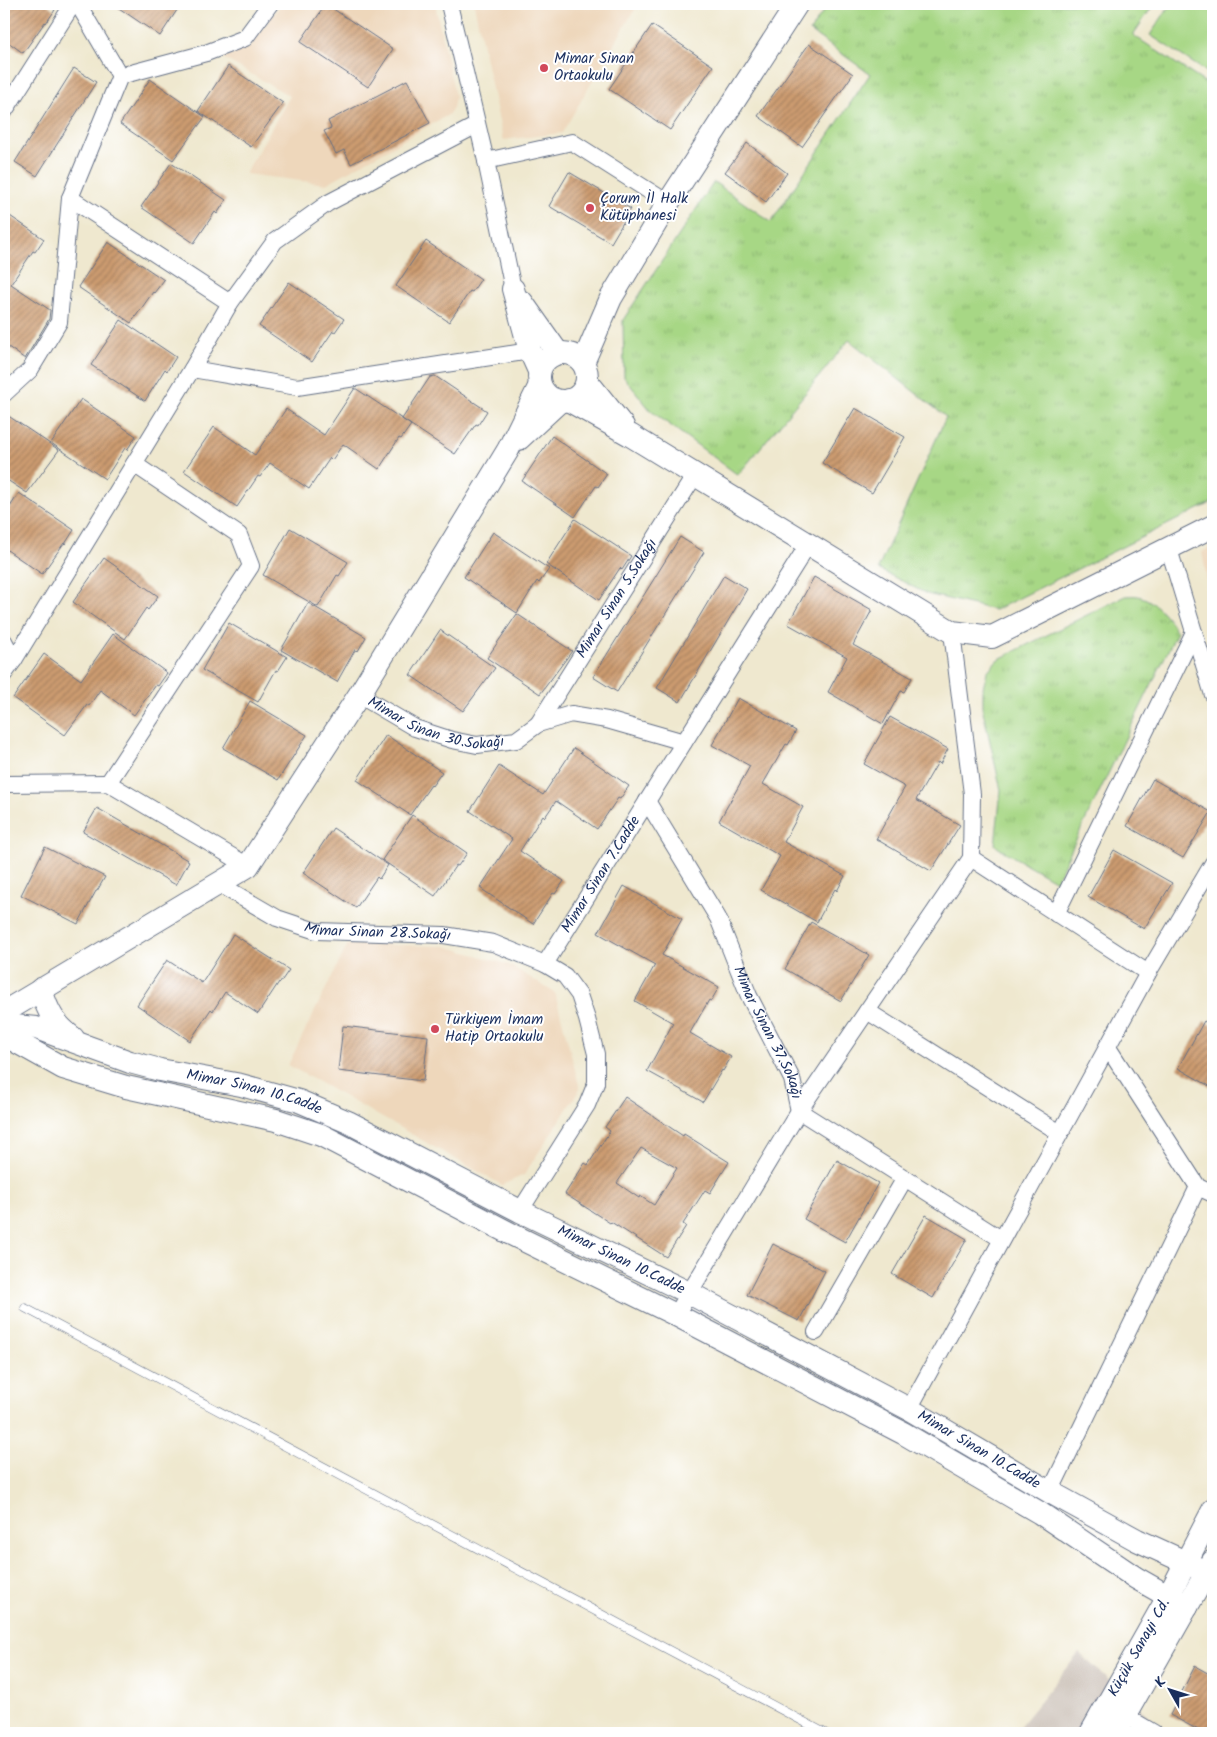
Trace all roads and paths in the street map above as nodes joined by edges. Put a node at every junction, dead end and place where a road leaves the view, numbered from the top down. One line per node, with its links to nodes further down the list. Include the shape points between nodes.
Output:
1 (73, 4): 7 (street)
2 (78, 4): 6 (street)
3 (270, 4): 6 (street, via 245,38 206,53)
4 (449, 4): 8 (street)
5 (797, 4): 11 (street)
6 (120, 76): 10 (street)
7 (4, 112)
8 (477, 125): 9 (street); 13 (street, via 328,204 275,241)
9 (486, 161): 11 (street, via 572,142); 12 (street)
10 (70, 198): 13 (street); 18 (street, via 59,322 30,370)
11 (668, 203): 15 (street)
12 (513, 289): 14 (street); 15 (street)
13 (230, 303): 16 (street)
14 (530, 351): 16 (street, via 297,388); 17 (street)
15 (573, 362): 17 (street, via 546,359); 19 (street, via 583,390); 20 (street)
16 (192, 369): 22 (street)
17 (539, 378): 19 (street, via 547,396); 21 (street)
18 (4, 394)
19 (564, 401): 20 (street); 21 (street)
20 (630, 435): 23 (street)
21 (508, 450): 32 (street)
22 (134, 464): 30 (street); 36 (street, via 239,535 251,566)
23 (696, 474): 25 (street); 34 (street, Mimar Sinan 5.Sokağı)
24 (1213, 526): 26 (street)
25 (808, 543): 27 (street); 35 (street, Mimar Sinan 7.Cadde)
26 (1169, 549): 27 (street, via 992,637); 28 (street)
27 (952, 632): 39 (street, via 972,794)
28 (1194, 632): 33 (street); 43 (street)
29 (4, 641): 30 (street)
30 (14, 660): 31 (street)
31 (4, 674)
32 (359, 695): 34 (street, Mimar Sinan 30.Sokağı, via 415,728 477,745 516,740); 41 (street)
33 (1213, 695)
34 (538, 724): 35 (street, Mimar Sinan 30.Sokağı, via 572,714 607,720)
35 (684, 742): 38 (street, Mimar Sinan 7.Cadde)
36 (108, 783): 37 (street); 41 (street)
37 (4, 784)
38 (647, 801): 44 (street, Mimar Sinan 7.Cadde); 53 (street, Mimar Sinan 37.Sokağı, via 718,918 749,996 792,1079)
39 (971, 858): 43 (street); 47 (street)
40 (1213, 863): 45 (street)
41 (248, 866): 42 (street)
42 (217, 883): 44 (street, Mimar Sinan 28.Sokağı, via 277,918 316,931 454,937 493,943); 46 (street)
43 (1056, 914): 45 (street)
44 (545, 964): 58 (street, via 565,976 579,995 596,1054 596,1083 587,1105)
45 (1148, 972): 52 (street)
46 (41, 989): 48 (street); 51 (street, via 49,1014)
47 (867, 1011): 53 (street); 54 (street)
48 (4, 1012)
49 (4, 1025): 51 (street, Mimar Sinan 10.Cadde, via 36,1028)
50 (4, 1035): 62 (street, Mimar Sinan 10.Cadde, via 63,1068 126,1087 276,1120 320,1135 511,1234)
51 (81, 1045): 58 (street, Mimar Sinan 10.Cadde, via 160,1070 241,1085 299,1101 348,1122)
52 (1107, 1046): 54 (street); 56 (street)
53 (799, 1111): 55 (street, Mimar Sinan 37.Sokağı); 60 (street)
54 (1060, 1133): 59 (street)
55 (905, 1178): 59 (street, Mimar Sinan 37.Sokağı); 63 (street)
56 (1198, 1187): 57 (street); 65 (street)
57 (1213, 1194)
58 (520, 1211): 60 (street, Mimar Sinan 10.Cadde)
59 (1001, 1239): 64 (street)
60 (688, 1293): 62 (street); 64 (street, Mimar Sinan 10.Cadde)
61 (24, 1308): 71 (lane)
62 (676, 1314): 69 (street, Mimar Sinan 10.Cadde, via 903,1434 1040,1513 1136,1578)
63 (816, 1332)
64 (909, 1409): 65 (street, Mimar Sinan 10.Cadde)
65 (1050, 1492): 67 (street, Mimar Sinan 10.Cadde, via 1137,1540)
66 (1213, 1510): 67 (street, Küçük Sanayi Cd.)
67 (1185, 1562): 68 (street, Mimar Sinan 10.Cadde); 69 (street, Küçük Sanayi Cd.)
68 (1211, 1569): 69 (street, Küçük Sanayi Cd.)
69 (1178, 1602): 70 (street, Küçük Sanayi Cd.); 72 (street, Küçük Sanayi Cd.)
70 (1120, 1724): 73 (street)
71 (825, 1733)
72 (1091, 1733)
73 (1154, 1733)

